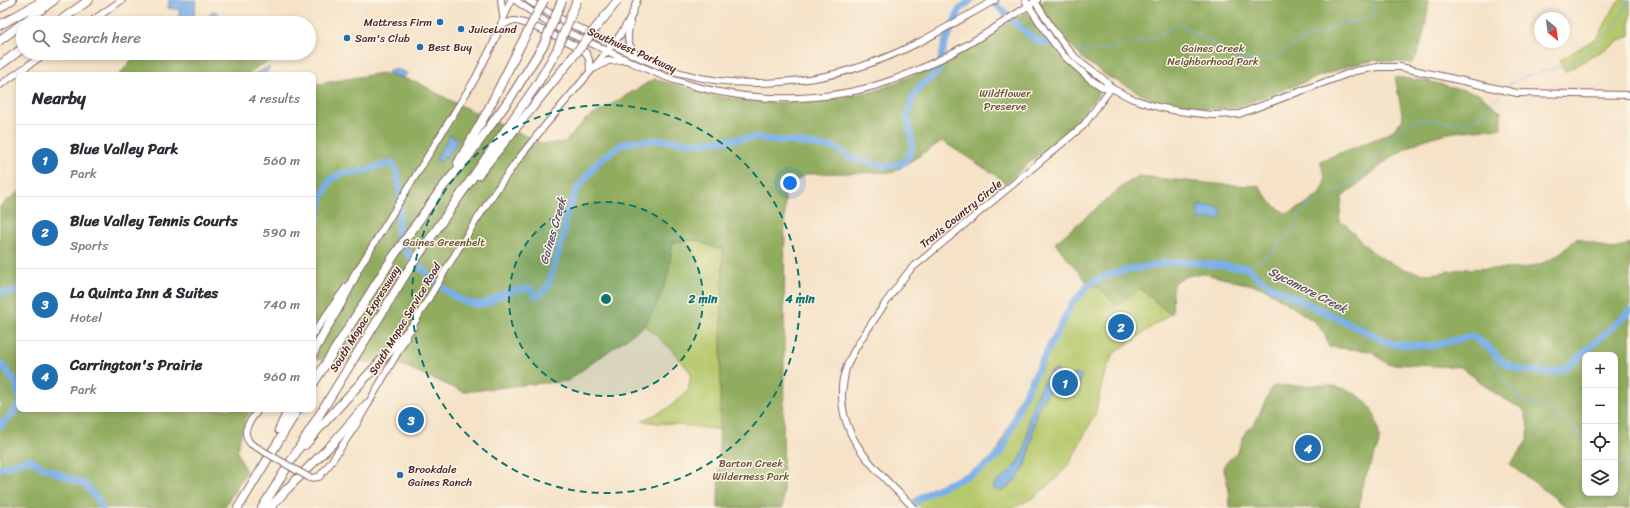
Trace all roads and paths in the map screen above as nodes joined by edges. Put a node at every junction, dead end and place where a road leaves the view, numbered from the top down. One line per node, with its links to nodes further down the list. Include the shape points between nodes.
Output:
1 (13, 0): 18 (main road)
2 (44, 0): 24 (highway)
3 (54, 0): 19 (highway)
4 (89, 0): 20 (highway)
5 (122, 0): 21 (main road)
6 (501, 0): 23 (main road)
7 (511, 0): 23 (main road)
8 (528, 0): 28 (main road, Southwest Parkway)
9 (544, 0): 41 (highway, bridge)
10 (562, 0): 41 (highway, South Mopac Expressway, bridge, via 544,44 513,94)
11 (577, 0): 42 (highway, South Mopac Expressway, bridge, via 557,50 538,82)
12 (618, 0): 42 (highway, bridge, via 486,166)
13 (637, 0): 22 (main road, South Mopac Service Road)
14 (995, 0): 31 (main road, Southwest Parkway, via 912,46 871,64 835,74 796,80 739,82 698,77 664,68)
15 (517, 1): 29 (main road, Southwest Parkway, via 551,24)
16 (1035, 1): 17 (main road, Southwest Parkway); 39 (main road, via 1066,47 1085,66 1108,82)
17 (1027, 3): 33 (main road, Southwest Parkway, via 1017,13 928,66 888,81 838,94 804,98 741,95 698,87 658,74); 39 (main road, via 1050,38 1075,67 1102,87)
18 (0, 9)
19 (32, 16)
20 (67, 16)
21 (99, 16)
22 (631, 17): 28 (main road, South Mopac Service Road); 31 (main road, via 627,40)
23 (504, 19): 25 (main road)
24 (0, 25)
25 (501, 27): 35 (main road, via 513,21 525,23 575,46 588,56); 43 (main road, via 475,79)
26 (16, 28): 27 (highway)
27 (0, 40)
28 (612, 45): 29 (main road, South Mopac Service Road); 31 (main road, Southwest Parkway)
29 (608, 51): 33 (main road, Southwest Parkway); 35 (main road, South Mopac Service Road)
30 (16, 53): 34 (highway)
31 (638, 56)
32 (36, 60): 36 (main road)
33 (627, 60): 35 (main road, via 608,61)
34 (0, 65)
35 (590, 71): 44 (main road, South Mopac Service Road, via 514,166 467,234)
36 (19, 72)
37 (16, 74): 38 (main road)
38 (0, 85)
39 (1111, 88): 40 (main road, via 1158,107 1219,115 1248,111 1348,73 1378,67 1400,67 1517,93); 57 (main road, Travis Country Circle, via 1083,126 911,269 894,290 850,359 842,393 846,422 865,457)
40 (1630, 95)
41 (450, 178): 47 (highway, South Mopac Expressway, via 374,286)
42 (463, 191): 53 (highway, South Mopac Expressway, via 391,298)
43 (356, 273): 45 (main road); 46 (highway)
44 (412, 327): 48 (main road, South Mopac Service Road); 53 (highway)
45 (316, 330)
46 (316, 348)
47 (316, 379)
48 (367, 404): 49 (main road, South Mopac Service Road, bridge, via 330,465 319,477 310,478 252,444 246,436 246,428); 56 (highway)
49 (257, 412)
50 (288, 412): 52 (highway)
51 (296, 412): 52 (highway)
52 (272, 451): 54 (highway)
53 (294, 455): 55 (highway, South Mopac Expressway)
54 (238, 508)
55 (262, 508)
56 (270, 508)
57 (914, 508)

